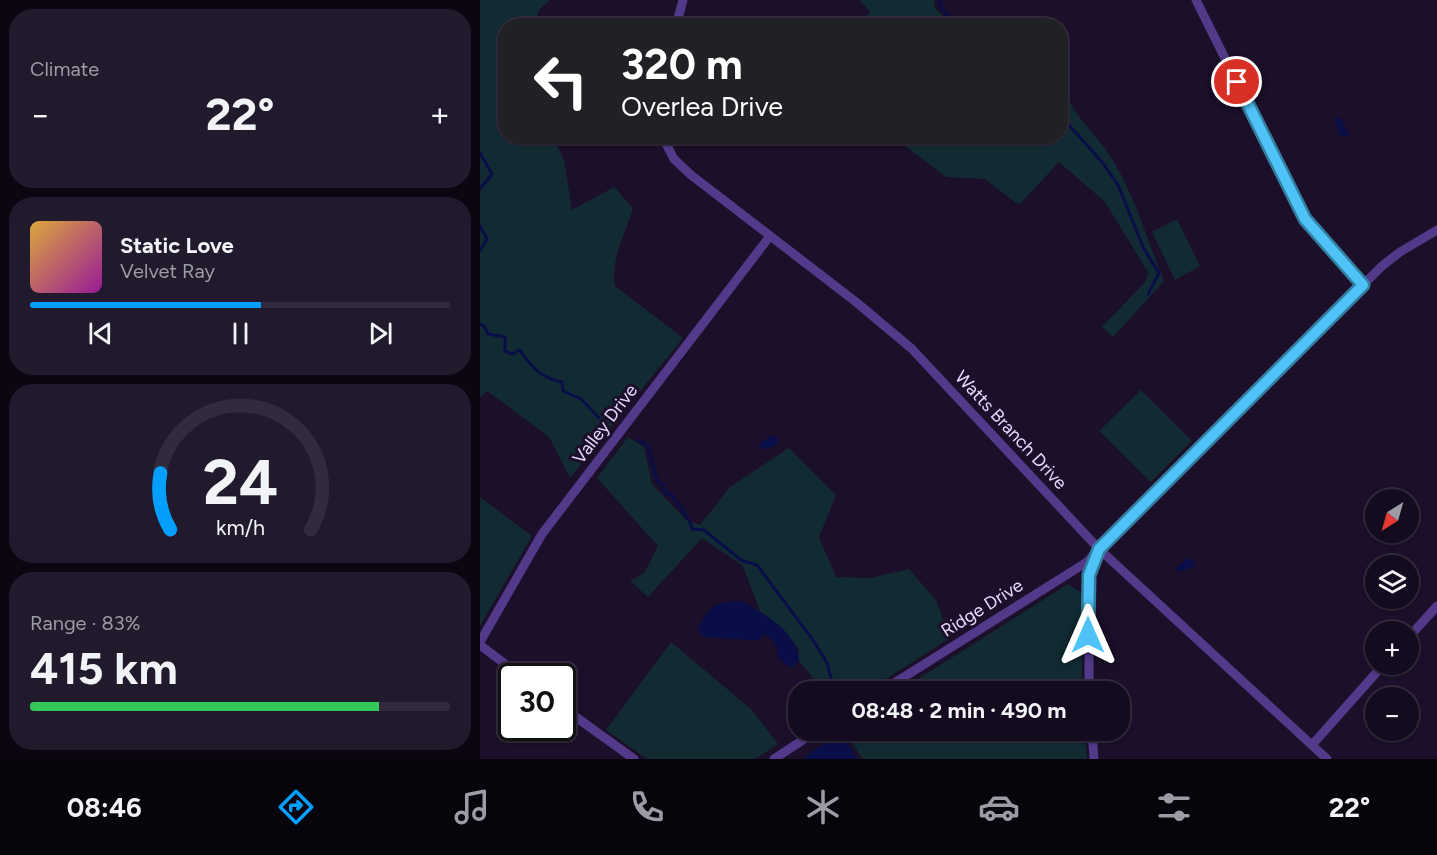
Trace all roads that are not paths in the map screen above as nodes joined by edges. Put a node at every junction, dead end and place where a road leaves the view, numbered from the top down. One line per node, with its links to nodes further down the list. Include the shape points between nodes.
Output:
1 (683, 0): 3 (street)
2 (1196, 0): 7 (street, via 1305,219)
3 (678, 18)
4 (665, 144): 6 (street, Watts Branch Drive, via 682,167)
5 (1437, 230): 7 (street, Ridge Drive, via 1400,252)
6 (770, 236): 8 (street, Watts Branch Drive, via 912,349); 11 (street, Valley Drive, via 542,534)
7 (1363, 285): 8 (street, Ridge Drive)
8 (1099, 549): 14 (street, Ridge Drive, via 1087,562); 15 (street, via 1089,575); 19 (street, Watts Branch Drive)
9 (1437, 606): 10 (street)
10 (1419, 626)
11 (480, 643): 12 (street)
12 (505, 663)
13 (1374, 675): 19 (street)
14 (897, 681)
15 (1089, 681)
16 (576, 717): 20 (street)
17 (801, 741): 21 (street)
18 (1093, 741): 22 (street)
19 (1312, 745): 23 (street, Watts Branch Drive)
20 (634, 759)
21 (774, 759)
22 (1094, 759)
23 (1328, 759)

